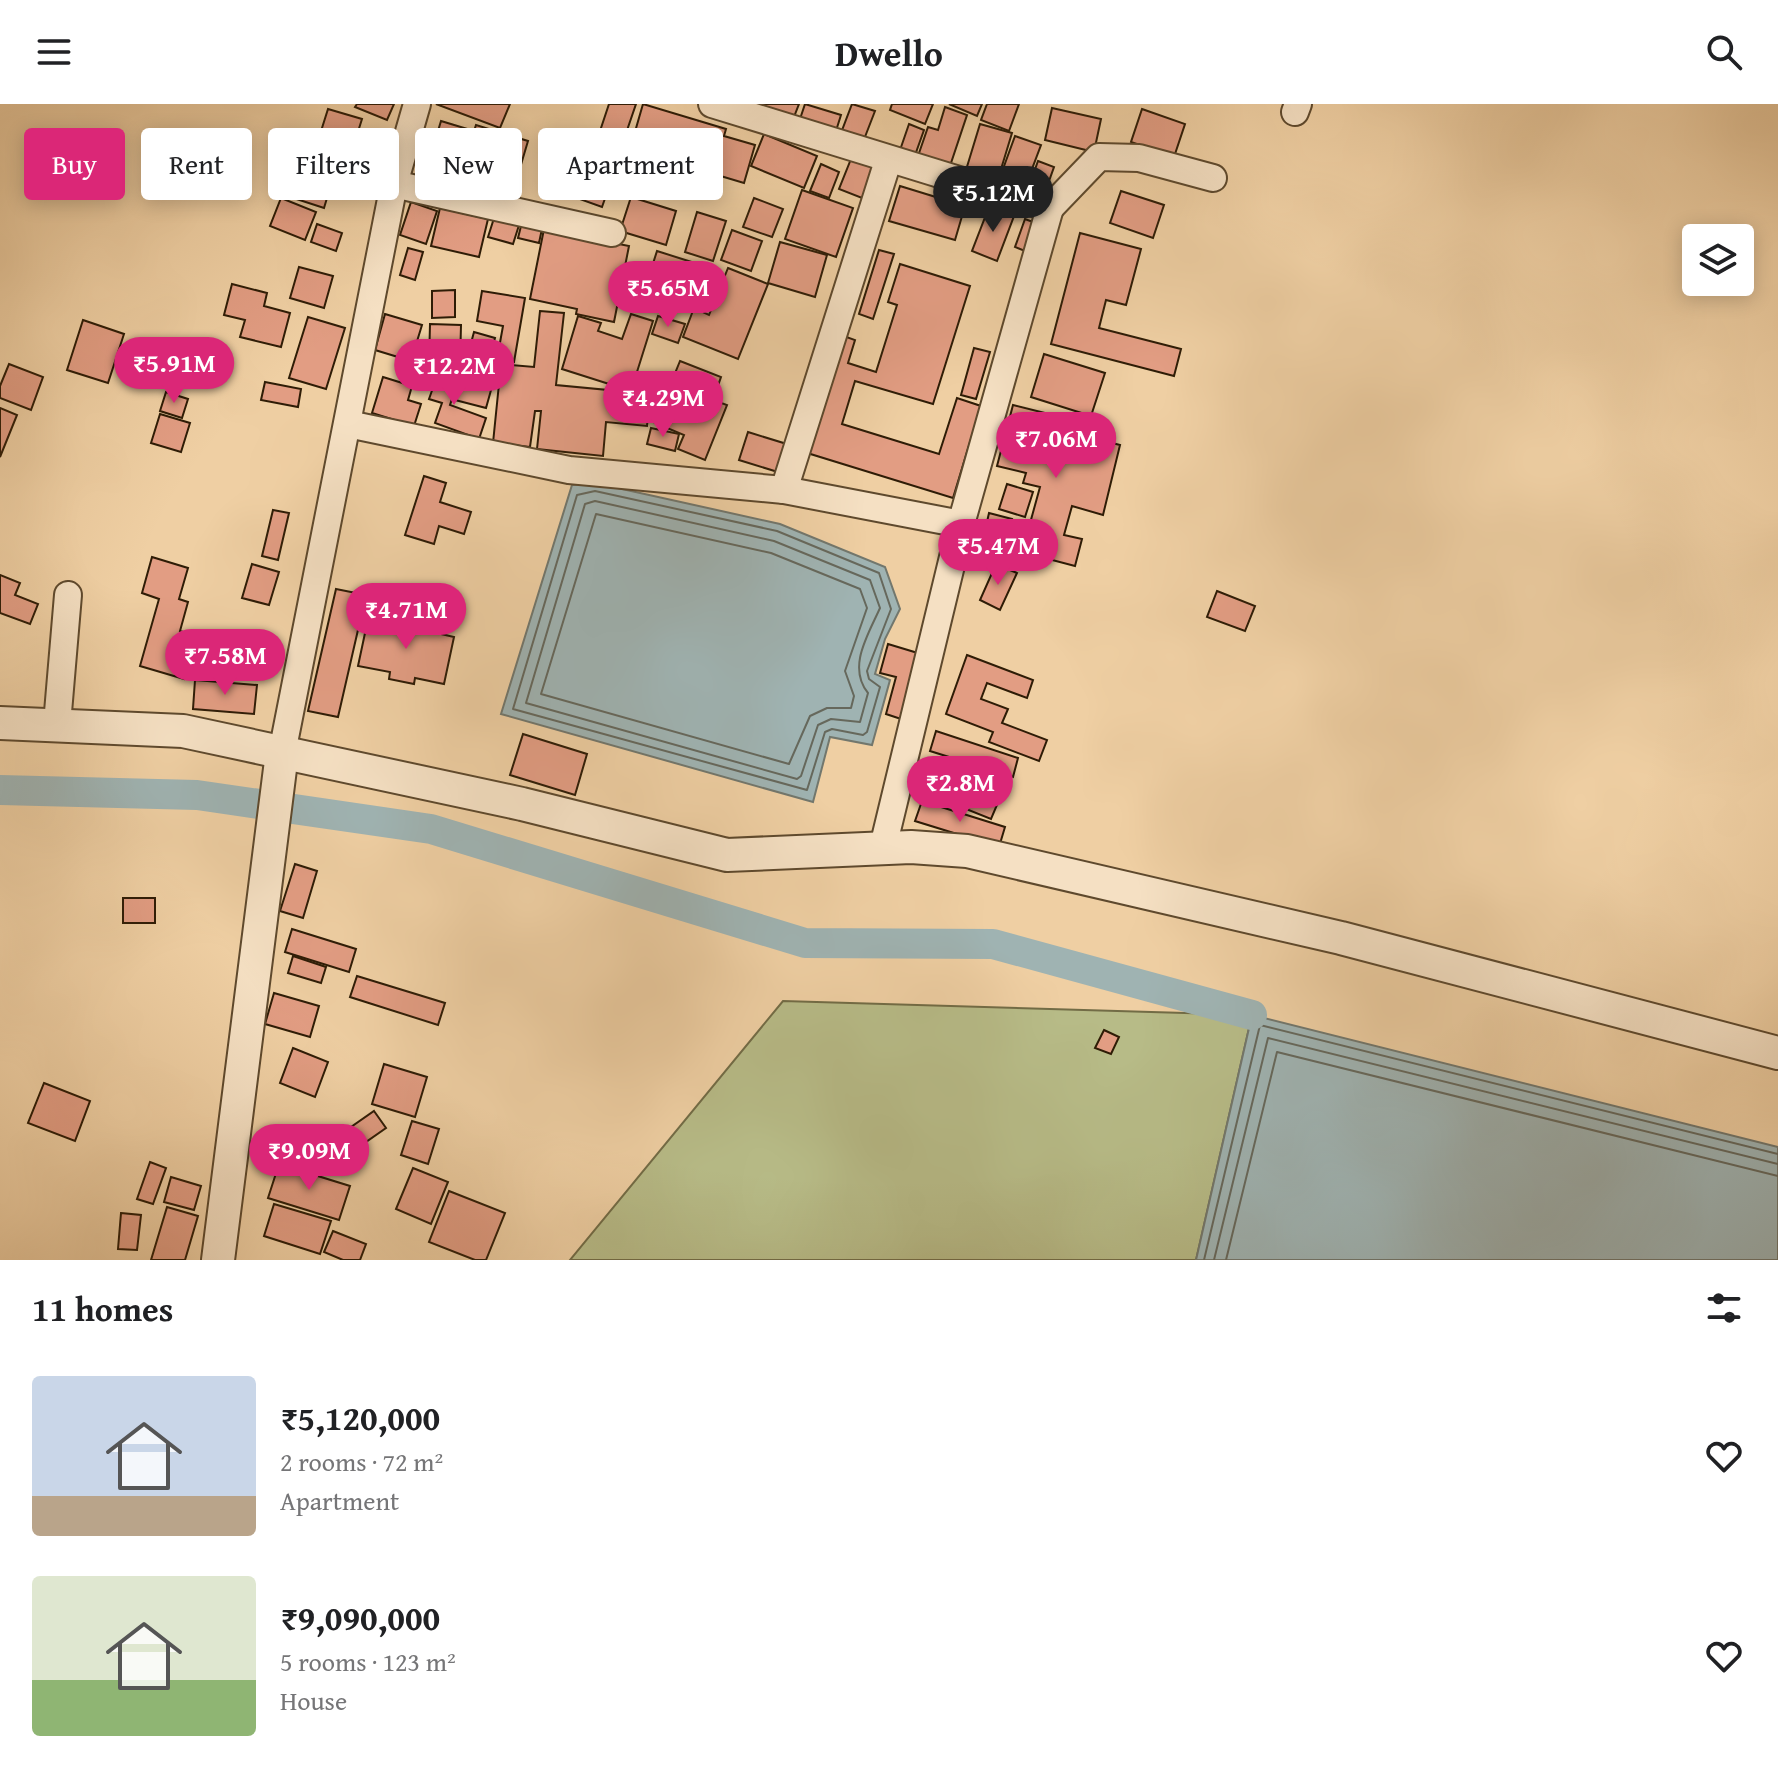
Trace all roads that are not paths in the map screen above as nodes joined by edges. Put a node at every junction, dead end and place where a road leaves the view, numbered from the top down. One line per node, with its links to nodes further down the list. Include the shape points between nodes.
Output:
1 (417, 104): 4 (street)
2 (712, 104): 3 (street)
3 (888, 161): 8 (street); 11 (street)
4 (399, 167)
5 (1213, 178): 8 (street, via 1139,158 1099,157)
6 (399, 185): 9 (street)
7 (391, 200): 10 (street)
8 (1050, 208): 12 (street)
9 (612, 233)
10 (348, 424): 11 (street, via 569,470); 16 (street)
11 (784, 490): 12 (street)
12 (961, 524): 17 (street)
13 (68, 595): 15 (street)
14 (0, 723): 15 (street)
15 (57, 724): 16 (street, via 183,731)
16 (281, 765): 17 (street, via 522,804 727,855); 19 (street)
17 (883, 847): 18 (street, via 967,851 1341,938)
18 (1778, 1053)
19 (218, 1260)

